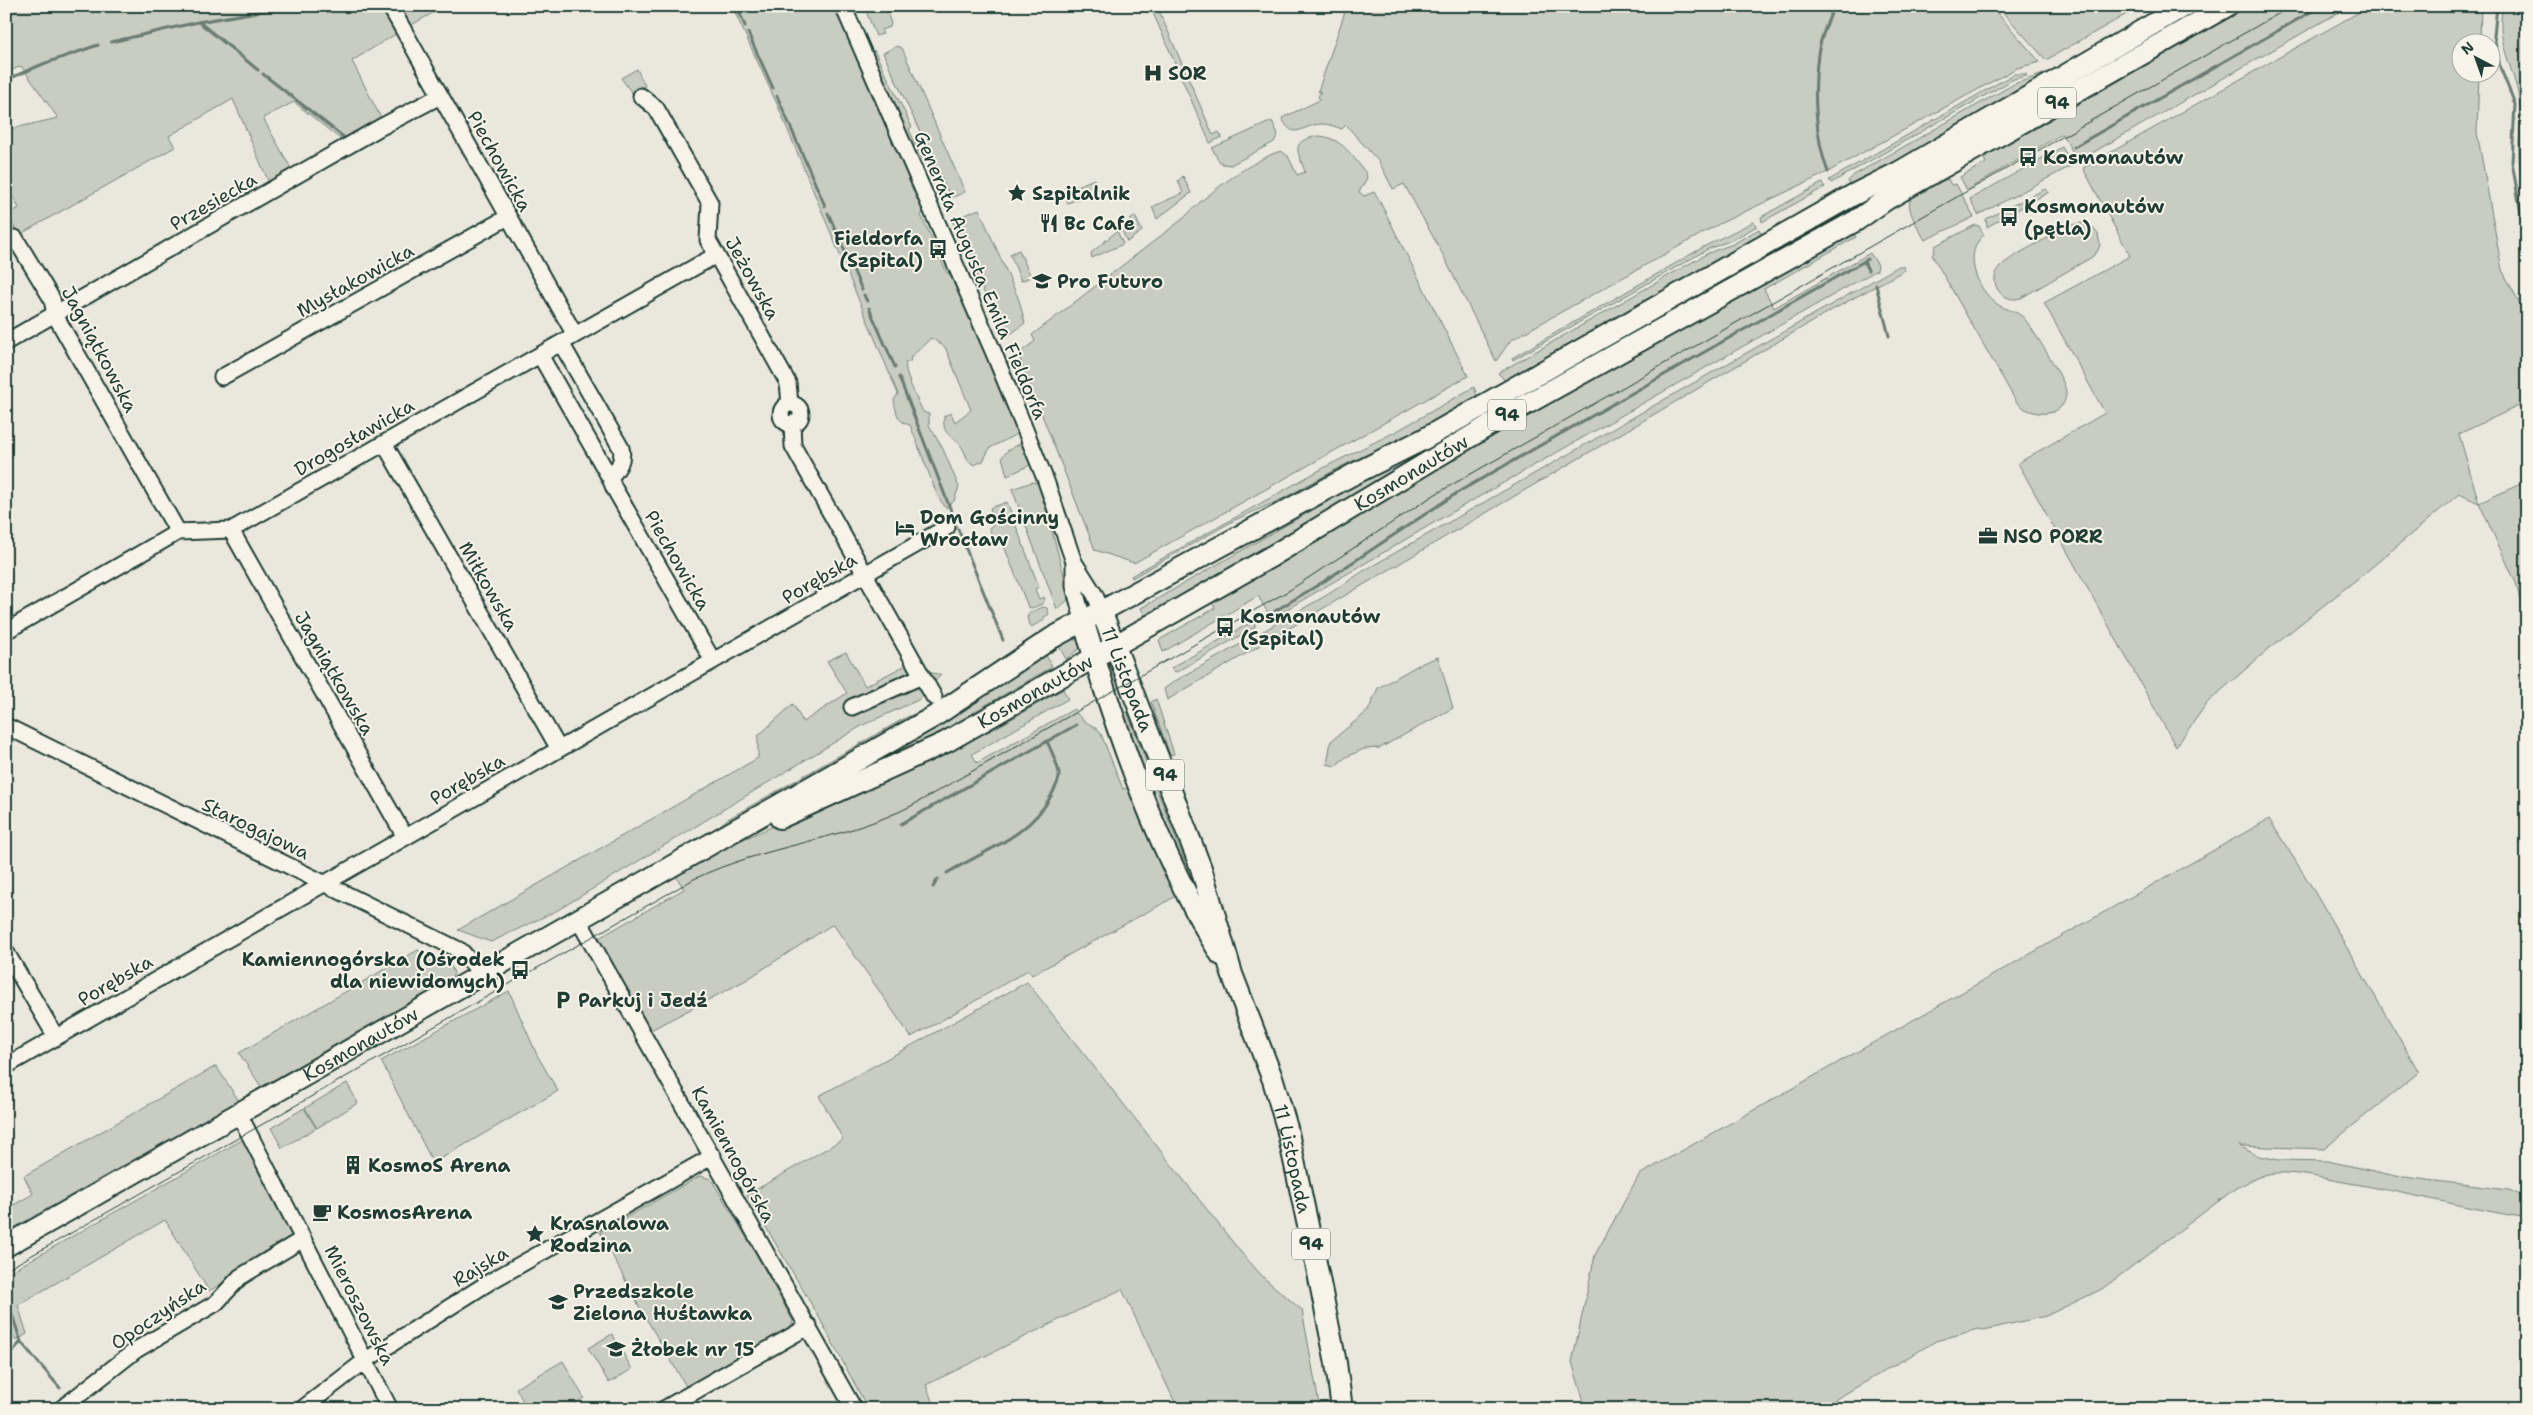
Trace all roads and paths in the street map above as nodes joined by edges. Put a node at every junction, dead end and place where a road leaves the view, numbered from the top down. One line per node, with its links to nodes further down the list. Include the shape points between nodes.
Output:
1 (390, 6): 5 (street, Piechowicka)
2 (843, 6): 21 (street, Generała Augusta Emila Fieldorfa, via 994,351 1042,470)
3 (2184, 6): 23 (main road, Kosmonautów / 94, via 1907,168 1852,195 1424,439)
4 (2227, 6): 26 (main road, Kosmonautów / 94, via 1887,199 1858,220 1498,420)
5 (440, 96): 7 (street, Piechowicka); 10 (street, Przesiecka)
6 (641, 96): 9 (street, Jeżowska, via 656,108 710,203 708,240)
7 (508, 217): 11 (street, Piechowicka); 15 (street, Mysłakowicka)
8 (15, 238): 10 (street, Jagniątkowska, via 52,299)
9 (716, 255): 11 (street, Drogosławicka); 22 (street, Jeżowska, via 788,382 790,404 796,405 801,413 792,424 793,446)
10 (55, 315): 12 (street, Przesiecka); 20 (street, Jagniątkowska)
11 (575, 335): 13 (street, Drogosławicka)
12 (6, 342)
13 (561, 343): 14 (street, Drogosławicka); 17 (street, via 621,448 620,465)
14 (540, 355): 16 (street, Drogosławicka); 17 (street, Piechowicka)
15 (222, 377)
16 (384, 443): 19 (street, Drogosławicka); 33 (street, Miłkowska)
17 (610, 478): 28 (street, Piechowicka)
18 (947, 527): 22 (street, Porębska)
19 (231, 530): 20 (street, Drogosławicka); 34 (street, Jagniątkowska)
20 (178, 532): 25 (street, Drogosławicka)
21 (1074, 562): 23 (street, Generała Augusta Emila Fieldorfa); 24 (street, Generała Augusta Emila Fieldorfa, via 1074,586)
22 (866, 574): 28 (street, Porębska); 29 (street, Jeżowska)
23 (1101, 610): 24 (main road, Kosmonautów / 94); 26 (main road, 11 Listopada)
24 (1083, 620): 27 (main road, 11 Listopada / 94); 35 (main road, Kosmonautów, via 935,716)
25 (6, 631)
26 (1116, 645): 27 (main road, Kosmonautów); 40 (main road, 11 Listopada / 94, via 1201,868)
27 (1094, 658): 35 (main road, Kosmonautów, via 912,760); 40 (main road, 11 Listopada / 94, via 1153,820 1200,921)
28 (713, 662): 33 (street, Porębska)
29 (922, 676): 30 (street, Jeżowska); 31 (street)
30 (934, 697)
31 (852, 707)
32 (6, 726): 36 (street, Starogajowa)
33 (559, 749): 34 (street, Porębska)
34 (405, 837): 36 (street, Porębska)
35 (715, 843): 37 (main road, Kosmonautów)
36 (322, 883): 39 (street, Starogajowa, via 461,952); 41 (street, Porębska)
37 (578, 919): 39 (main road, Kosmonautów); 44 (street, Kamiennogórska)
38 (6, 952): 41 (street)
39 (482, 974): 43 (main road, Kosmonautów)
40 (1232, 974): 54 (main road, 11 Listopada / 94, via 1273,1080 1286,1128 1336,1363)
41 (56, 1037): 42 (street, Porębska)
42 (6, 1066)
43 (238, 1114): 45 (street, Mieroszowska); 46 (main road, Kosmonautów)
44 (713, 1156): 47 (street, Kamiennogórska); 48 (street, Rajska, via 491,1281)
45 (304, 1239): 48 (street, Mieroszowska); 49 (street, Opoczyńska, via 240,1277 216,1303 136,1350)
46 (6, 1246)
47 (809, 1326): 52 (street); 53 (street, Kamiennogórska)
48 (366, 1360): 50 (street, Rajska); 51 (street, Mieroszowska)
49 (61, 1409)
50 (302, 1409)
51 (390, 1409)
52 (664, 1409)
53 (854, 1409)
54 (1342, 1409)

